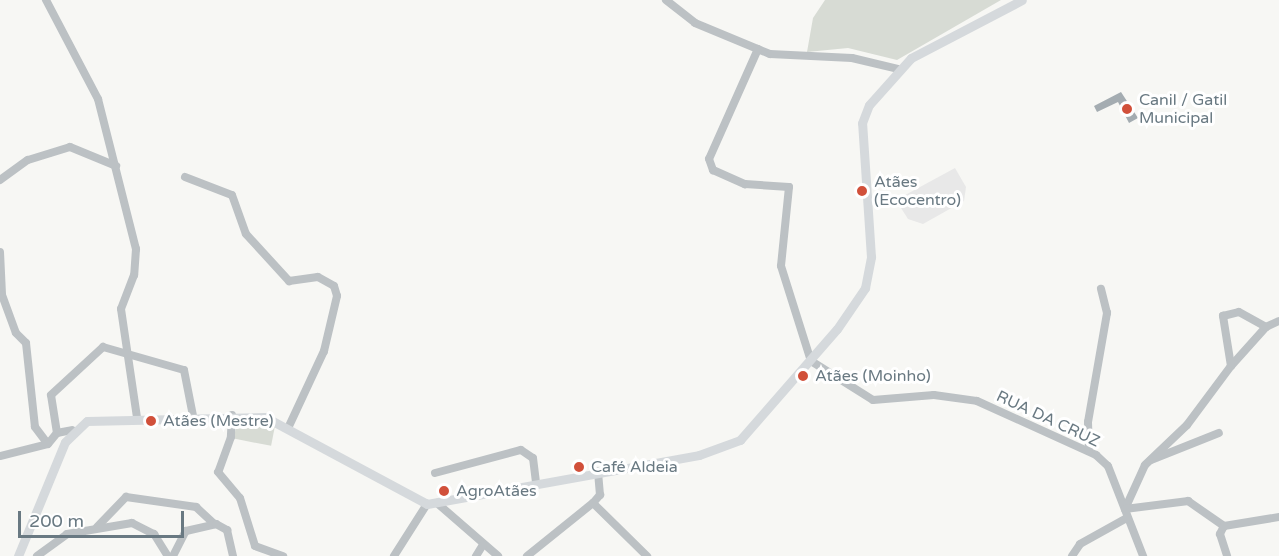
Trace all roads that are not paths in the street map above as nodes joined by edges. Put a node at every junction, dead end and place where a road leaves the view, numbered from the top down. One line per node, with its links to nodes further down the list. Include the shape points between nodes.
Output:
1 (46, 0): 6 (street, via 98,99)
2 (666, 0): 4 (street, via 695,23)
3 (1022, 0): 5 (main road, via 925,49)
4 (758, 49): 5 (street, via 811,60 852,58); 14 (street, via 712,148 713,170 745,184 789,187 781,266)
5 (898, 69): 14 (main road, via 862,123 870,257 865,288)
6 (116, 166): 8 (street, via 70,147 28,160); 13 (street, via 136,249 134,275 121,309)
7 (185, 177): 19 (street, via 232,195 246,234 289,280 318,277 334,286 338,296 324,351)
8 (0, 180)
9 (0, 252): 23 (street, via 5,306 26,343 35,428)
10 (1101, 289): 24 (street, via 1107,313 1088,422)
11 (1279, 321): 12 (street)
12 (1266, 327): 15 (street); 15 (street, via 1239,312 1223,316)
13 (129, 353): 17 (street, via 188,374); 18 (street); 21 (street, via 113,347 96,350 55,386 50,402)
14 (811, 361): 24 (street, RUA DA CRUZ, via 873,400 934,395 977,401); 27 (main road, via 740,441 699,455)
15 (1231, 366): 26 (street, via 1187,425)
16 (232, 415): 17 (main road); 19 (main road, via 265,417); 44 (street, via 231,437 218,472 240,498 255,546)
17 (193, 416): 18 (main road)
18 (137, 418): 20 (main road, via 87,421)
19 (288, 426): 32 (main road)
20 (72, 430): 21 (street); 39 (main road)
21 (57, 433): 23 (street)
22 (1219, 433): 26 (street)
23 (48, 444): 25 (street)
24 (1089, 451): 33 (street, RUA DA CRUZ, via 1108,466)
25 (0, 456)
26 (1149, 461): 33 (street)
27 (598, 471): 29 (main road); 31 (street, via 600,495)
28 (435, 473): 29 (street, via 521,450 533,458)
29 (536, 480): 30 (main road)
30 (437, 503): 32 (main road); 38 (street)
31 (593, 503): 48 (street); 49 (street)
32 (427, 504): 45 (street)
33 (1126, 514): 36 (street, via 1188,501); 50 (street, via 1080,544); 51 (street, RUA DA CRUZ)
34 (1279, 517): 36 (street)
35 (214, 524): 37 (street, via 196,507 126,497); 42 (street, via 186,531); 43 (street, via 227,531)
36 (1224, 526): 52 (street, via 1220,534)
37 (97, 527): 40 (street, via 67,534); 41 (street, via 143,525)
38 (483, 545): 46 (street); 47 (street)
39 (18, 556)
40 (37, 556)
41 (168, 556)
42 (173, 556)
43 (233, 556)
44 (282, 556)
45 (394, 556)
46 (476, 556)
47 (498, 556)
48 (527, 556)
49 (647, 556)
50 (1072, 556)
51 (1143, 556)
52 (1227, 556)

